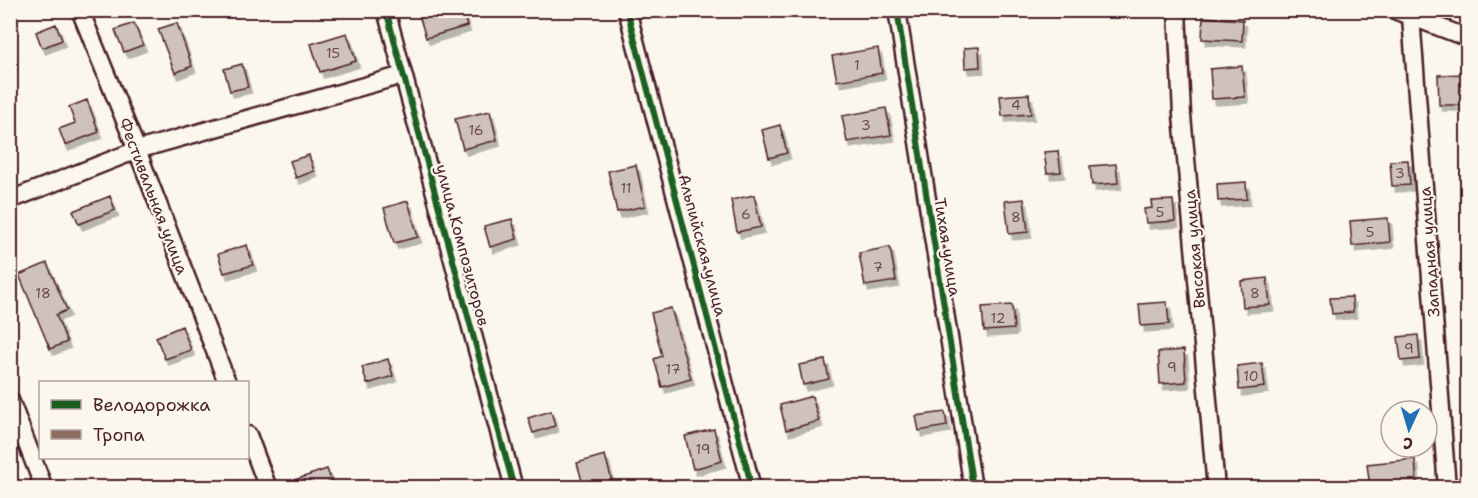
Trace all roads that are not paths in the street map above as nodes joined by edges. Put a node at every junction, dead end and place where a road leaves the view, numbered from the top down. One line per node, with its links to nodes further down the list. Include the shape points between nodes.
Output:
1 (80, 10): 10 (street, Фестивальная улица)
2 (386, 10): 9 (street, улица Композиторов)
3 (627, 10): 18 (street, Альпийская улица)
4 (897, 10): 19 (street, Тихая улица)
5 (1177, 10): 20 (street, Высокая улица, via 1182,115)
6 (1394, 10): 7 (street)
7 (1411, 17): 8 (street); 21 (street, Западная улица)
8 (1467, 38)
9 (403, 75): 10 (street); 17 (street, улица Композиторов)
10 (137, 150): 11 (street); 12 (street, Фестивальная улица)
11 (10, 200)
12 (227, 381)
13 (10, 400): 15 (street)
14 (249, 438): 16 (street)
15 (44, 488)
16 (268, 488)
17 (514, 488)
18 (752, 488)
19 (973, 488)
20 (1216, 488)
21 (1447, 488)

